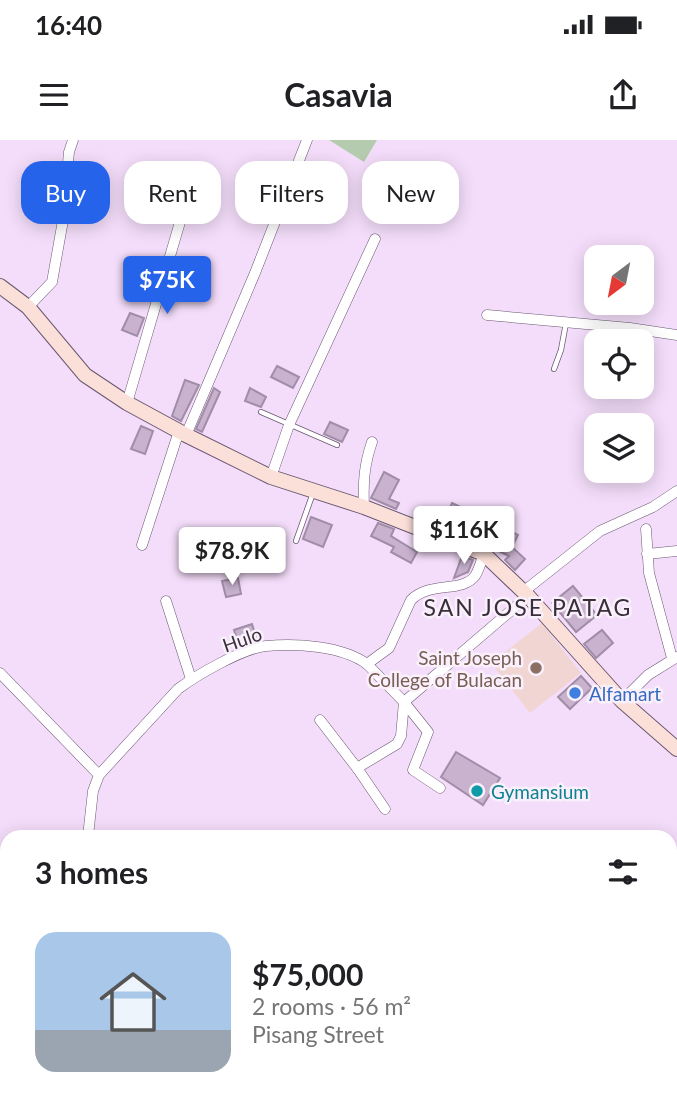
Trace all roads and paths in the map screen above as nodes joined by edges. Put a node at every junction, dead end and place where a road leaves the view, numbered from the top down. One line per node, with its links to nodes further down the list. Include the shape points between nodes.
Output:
1 (73, 140): 6 (street, via 52,282)
2 (307, 140): 14 (street, via 255,273)
3 (179, 224): 11 (street)
4 (375, 239): 13 (street)
5 (0, 286): 6 (main road)
6 (28, 307): 11 (main road, via 85,375)
7 (487, 315): 8 (street)
8 (566, 322): 9 (street); 10 (lane)
9 (677, 335)
10 (554, 369)
11 (127, 403): 14 (main road)
12 (261, 411): 13 (lane)
13 (289, 425): 16 (lane); 17 (street)
14 (183, 433): 17 (main road); 23 (street)
15 (372, 442): 20 (street, via 362,479)
16 (337, 445)
17 (271, 477): 18 (main road)
18 (314, 492): 20 (main road); 22 (lane)
19 (677, 492): 27 (street, via 600,531)
20 (365, 508): 25 (main road)
21 (646, 529): 26 (street)
22 (296, 541)
23 (142, 545)
24 (677, 551): 26 (street)
25 (484, 554): 27 (main road); 30 (street, via 468,581 417,594 389,648)
26 (646, 554): 29 (street)
27 (526, 594): 33 (main road); 34 (street)
28 (166, 601): 32 (street)
29 (675, 658): 33 (street, via 648,675)
30 (367, 664): 32 (street, Hulo, via 332,649 264,646); 34 (street)
31 (0, 673): 38 (street)
32 (191, 679): 38 (street, Hulo)
33 (622, 701): 36 (main road)
34 (404, 702): 37 (street, via 397,744); 39 (street, via 429,732 413,770)
35 (320, 720): 37 (street)
36 (677, 749)
37 (357, 768): 40 (street)
38 (99, 775): 41 (street, Hulo)
39 (440, 788)
40 (385, 809)
41 (89, 830)

